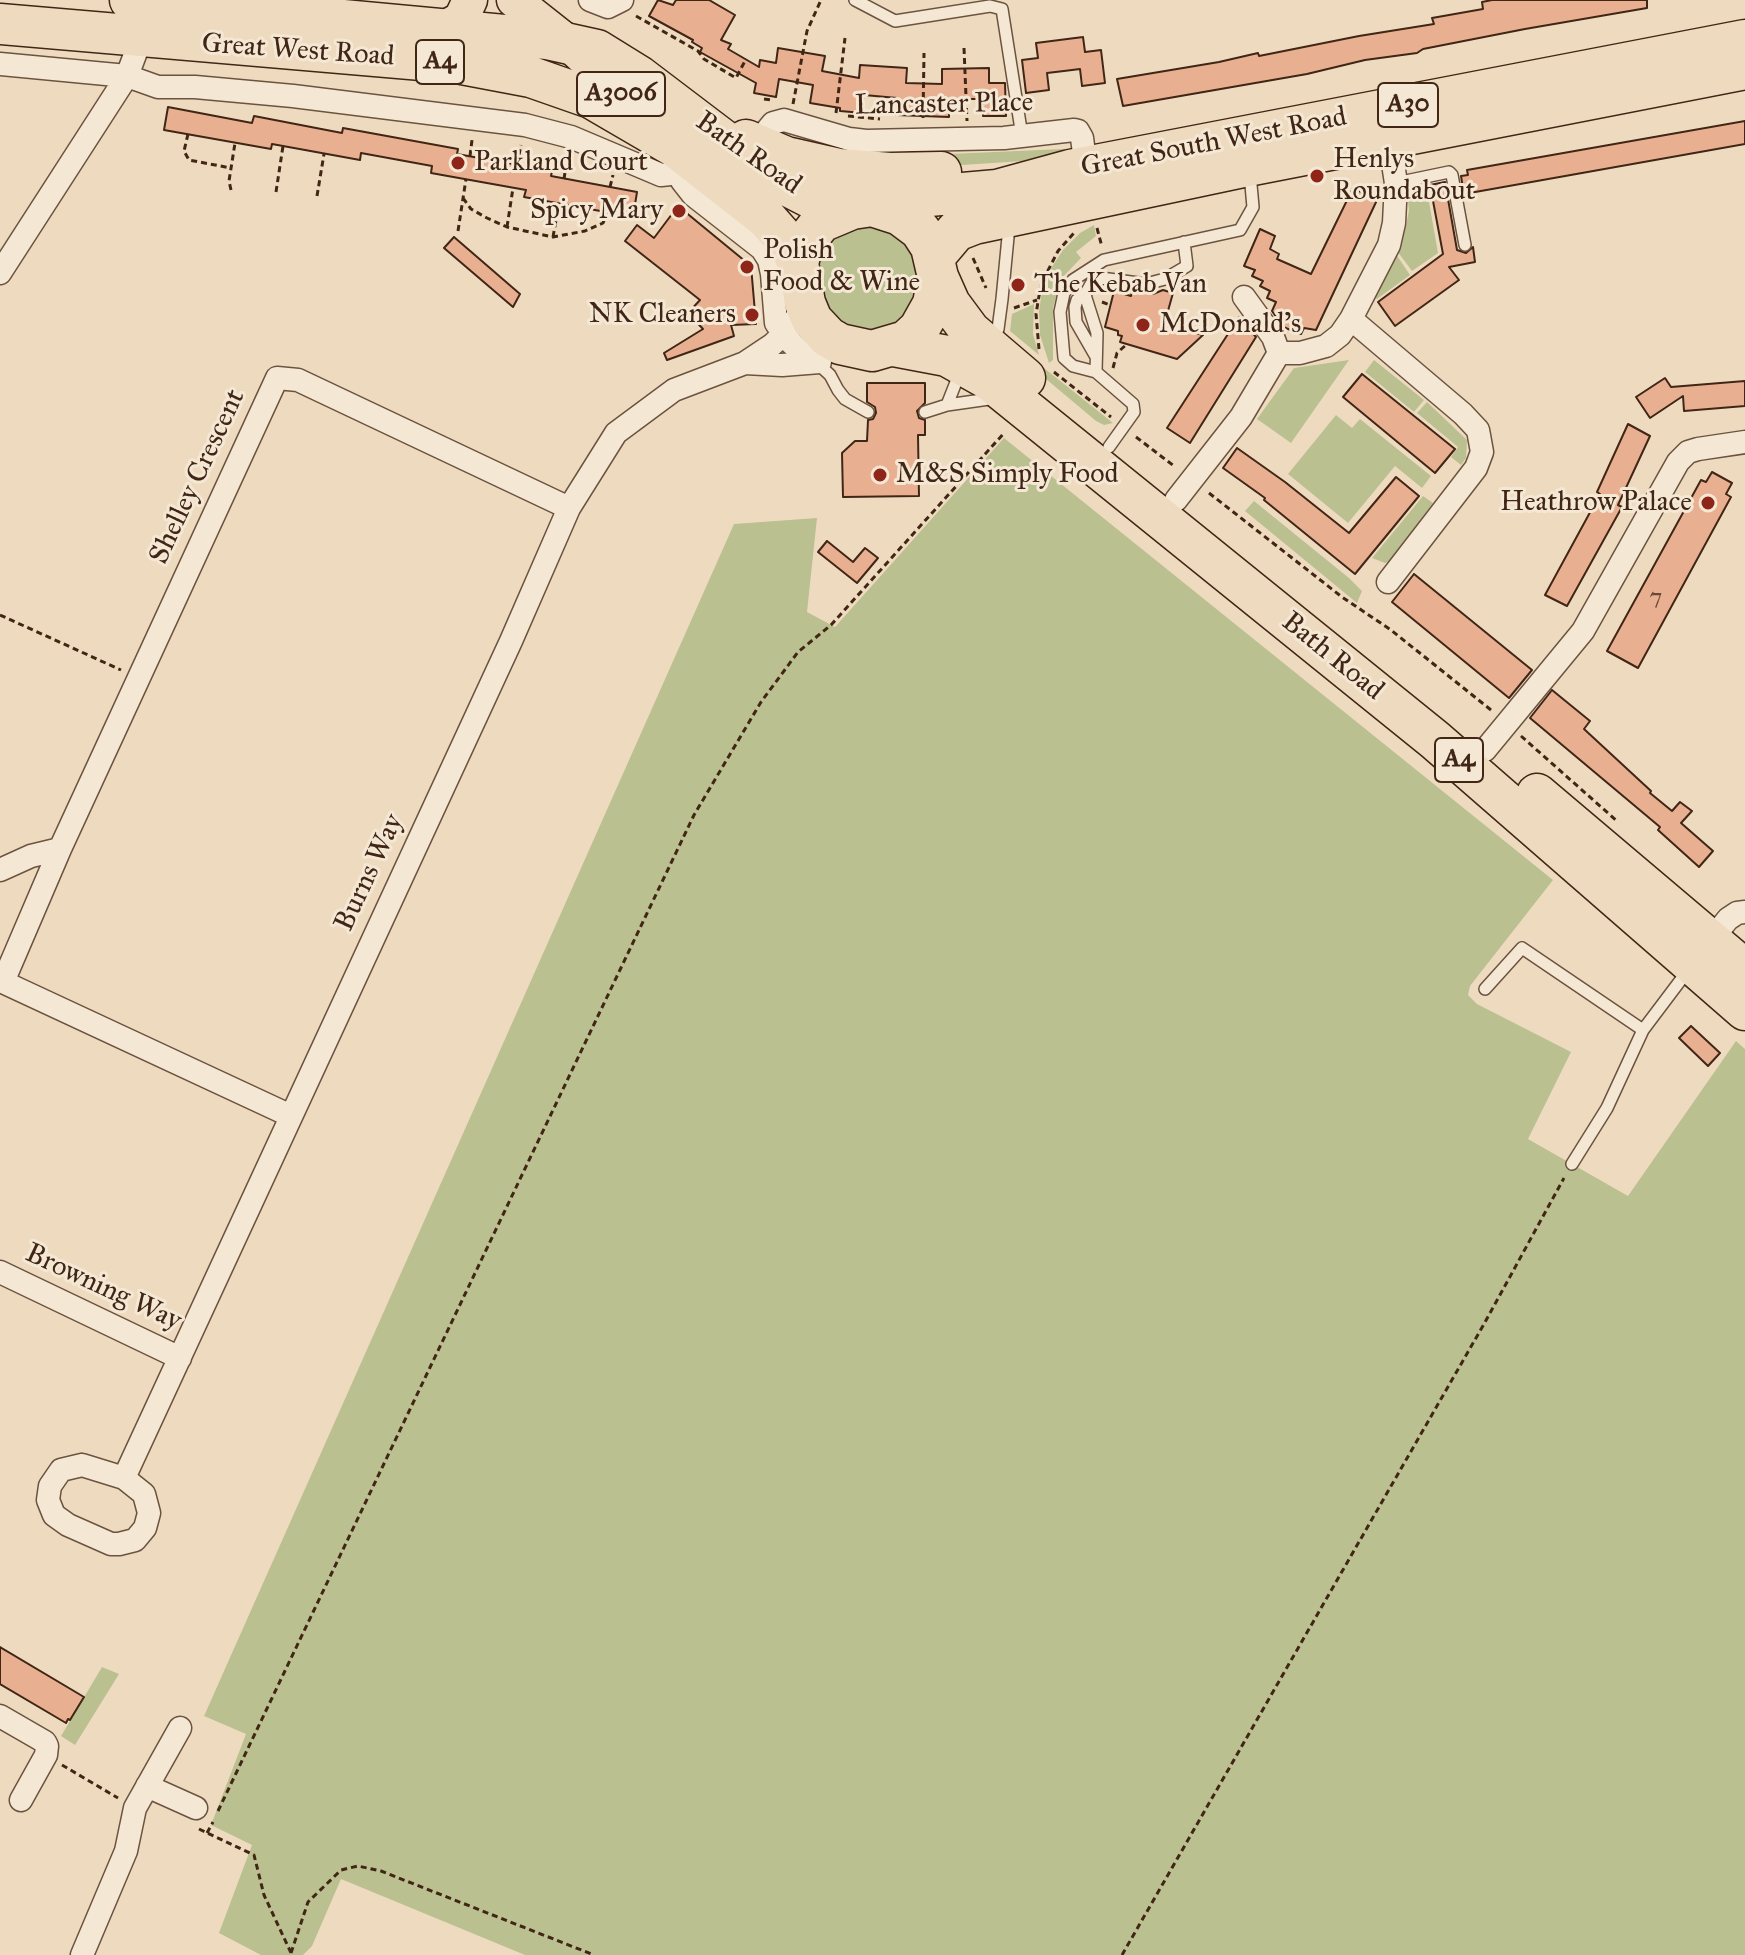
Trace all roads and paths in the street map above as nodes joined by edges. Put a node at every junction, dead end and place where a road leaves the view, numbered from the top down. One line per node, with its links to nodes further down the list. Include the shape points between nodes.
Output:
1 (470, 0): 10 (main road, via 461,19)
2 (514, 0): 13 (main road, Bath Road / A3006)
3 (821, 0): 20 (path, via 807,31)
4 (855, 0): 27 (lane, via 895,21 990,6 1002,9)
5 (175, 2): 6 (highway, Great West Road / A4); 8 (highway, Great West Road / A4)
6 (236, 5): 10 (highway, Great West Road / A4, via 388,17)
7 (611, 5): 16 (path, via 698,51 736,78)
8 (133, 19): 9 (highway, Great West Road / A4); 19 (street, via 136,52); 31 (highway, Great West Road / A4, via 495,68 591,98)
9 (0, 24)
10 (443, 29): 13 (highway, Great West Road / A4)
11 (845, 38): 24 (path, via 836,115)
12 (1745, 40): 36 (highway, Great South West Road / A30)
13 (566, 41): 31 (highway, Bath Road / A4, via 597,50 639,76)
14 (964, 48): 23 (path)
15 (924, 53): 25 (path)
16 (746, 59)
17 (0, 64): 19 (street)
18 (1745, 69): 28 (highway, Great South West Road / A30)
19 (127, 76): 31 (street, via 158,87 293,96 525,125 571,137 661,175); 55 (street)
20 (796, 85)
21 (764, 99): 22 (path)
22 (778, 101)
23 (966, 101)
24 (879, 118)
25 (923, 121)
26 (188, 134): 35 (path, via 184,151 189,160)
27 (1022, 136): 33 (street, Lancaster Place, via 856,140 784,120 773,123); 36 (street, Lancaster Place, via 1077,130 1083,143)
28 (1389, 138): 34 (highway, Great South West Road / A30); 38 (street)
29 (235, 143): 35 (path)
30 (283, 146): 41 (path)
31 (687, 148): 33 (highway, Bath Road / A4); 54 (highway, Bath Road / A4, via 766,218); 62 (street, via 682,181 762,249)
32 (324, 154): 42 (path)
33 (756, 154): 36 (highway, via 890,173); 45 (highway, Bath Road / A4, via 792,190)
34 (1248, 166): 47 (highway, Great South West Road / A30); 51 (lane, via 1254,200 1243,227)
35 (231, 168): 40 (path)
36 (1078, 169): 45 (highway, Great South West Road / A30, via 997,190)
37 (466, 179): 43 (path)
38 (1396, 183): 52 (lane, via 1449,172); 61 (street, via 1389,245)
39 (513, 188): 48 (path)
40 (231, 190)
41 (276, 192)
42 (317, 196)
43 (463, 198): 48 (path, via 471,209); 49 (path)
44 (559, 204): 50 (path)
45 (862, 207): 53 (highway, via 890,210 913,223); 54 (highway, via 813,229)
46 (607, 213): 50 (path, via 603,223)
47 (1005, 218): 53 (highway, Great South West Road / A30, via 963,227 949,238); 60 (lane)
48 (507, 227): 50 (path)
49 (458, 231)
50 (553, 237)
51 (1184, 242): 56 (lane, via 1187,266 1165,279 1146,284 1101,278); 70 (lane, via 1104,260 1068,286 1060,312 1062,355 1073,366)
52 (1465, 245)
53 (947, 260): 57 (path); 63 (highway, via 925,323 914,335); 66 (highway, Bath Road / A4)
54 (798, 263): 62 (highway)
55 (0, 273)
56 (1085, 295): 65 (lane, via 1097,333); 65 (lane, via 1077,300 1076,322)
57 (990, 297)
58 (1244, 297): 64 (street)
59 (1037, 300): 60 (path)
60 (1001, 307): 66 (lane, via 997,334)
61 (1351, 319): 64 (street, via 1326,346); 79 (street, via 1472,422 1482,445 1476,468)
62 (788, 320): 63 (highway, via 812,320 840,344); 67 (street, via 805,356); 68 (street, Burns Way)
63 (878, 348): 66 (highway, Bath Road / A4); 67 (street, Burns Way)
64 (1279, 353): 77 (street, via 1241,417)
65 (1095, 355): 70 (lane)
66 (976, 356): 71 (lane); 74 (highway, Bath Road / A4); 75 (highway, Bath Road / A4)
67 (816, 362): 68 (street, Burns Way); 72 (lane, via 845,399)
68 (745, 363): 78 (street, Burns Way, via 674,390 616,433)
69 (1054, 372): 75 (path, Bath Road)
70 (1096, 372): 75 (lane, via 1133,404 1134,412)
71 (947, 405): 73 (lane); 74 (lane)
72 (868, 412)
73 (925, 412)
74 (1007, 414): 87 (highway, Bath Road / A4, via 1163,523); 105 (path, via 831,625 798,652 761,702 694,815)
75 (1116, 437): 77 (highway, Bath Road / A4); 77 (path, Bath Road)
76 (1745, 442): 82 (street, via 1698,449 1678,462 1583,631)
77 (1183, 490): 82 (highway, Bath Road / A4); 82 (path, Bath Road, via 1391,630)
78 (569, 508): 81 (street, Shelley Crescent, via 298,380 277,378); 93 (street, Burns Way)
79 (1388, 582)
80 (0, 615): 81 (path)
81 (139, 678): 84 (street, Shelley Crescent)
82 (1496, 737): 83 (path, Bath Road); 87 (highway, Bath Road / A4)
83 (1623, 826)
84 (60, 849): 85 (street); 89 (street, Shelley Crescent)
85 (0, 870)
86 (1745, 912): 87 (street, via 1728,919)
87 (1701, 953): 88 (highway, Bath Road / A4); 91 (highway, Bath Road / A4); 92 (lane)
88 (1745, 970)
89 (1, 982): 93 (street, Shelley Crescent)
90 (1485, 989): 92 (lane, via 1522,948)
91 (1745, 1010)
92 (1643, 1030): 94 (lane, via 1607,1108)
93 (291, 1116): 96 (street, Burns Way)
94 (1572, 1164): 109 (path)
95 (0, 1272): 96 (street, Browning Way)
96 (180, 1358): 97 (street, Burns Way)
97 (124, 1478): 97 (street, via 144,1494 149,1513 145,1528 131,1542 111,1544 54,1515 50,1486 61,1470 82,1465)
98 (0, 1716): 100 (street, via 45,1742)
99 (180, 1728): 101 (street)
100 (46, 1755): 102 (street); 103 (path)
101 (147, 1786): 103 (street); 104 (street)
102 (21, 1800)
103 (135, 1808): 107 (street, via 126,1851)
104 (196, 1818): 105 (path)
105 (207, 1833): 106 (path, via 254,1855 264,1895)
106 (291, 1954): 108 (path, via 308,1902 341,1870 358,1866)
107 (82, 1955)
108 (594, 1955)
109 (1122, 1955)

